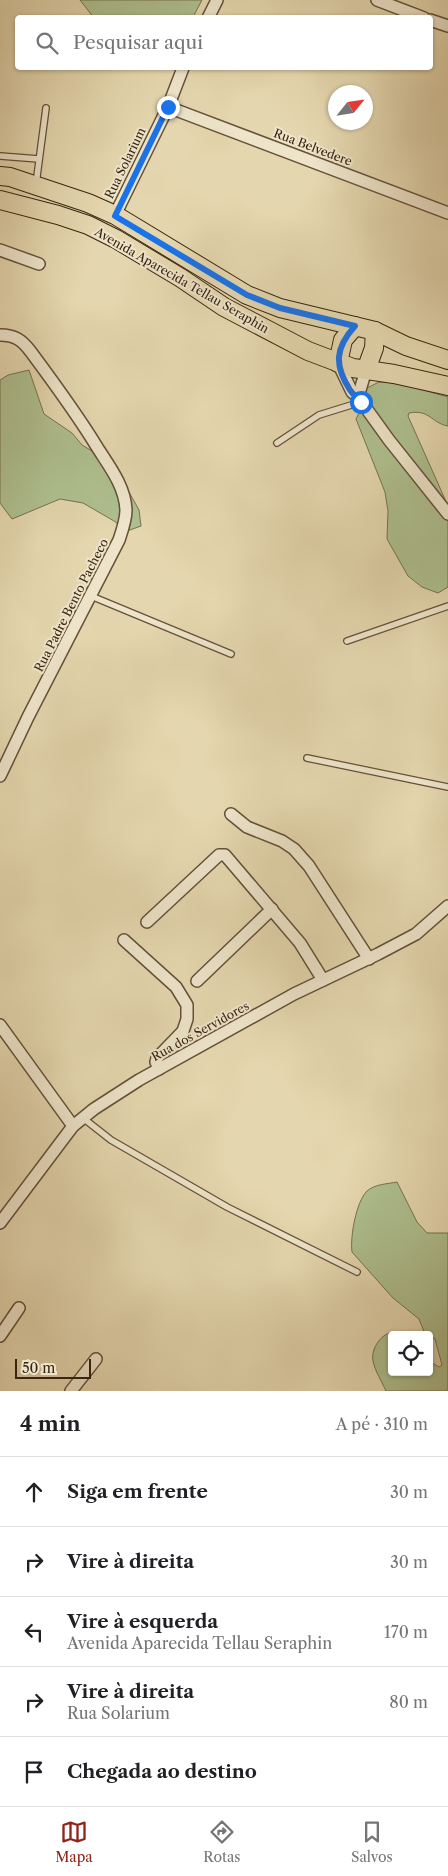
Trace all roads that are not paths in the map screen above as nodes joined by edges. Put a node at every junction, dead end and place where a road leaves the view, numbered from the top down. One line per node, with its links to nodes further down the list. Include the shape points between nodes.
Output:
1 (216, 0): 3 (street)
2 (377, 0): 4 (street)
3 (209, 15)
4 (416, 15)
5 (433, 21): 6 (street)
6 (448, 26)
7 (182, 70): 8 (street, Rua Solarium)
8 (168, 107): 15 (street, Rua Belvedere); 16 (street, Rua Solarium)
9 (46, 108): 11 (lane)
10 (0, 156): 11 (lane)
11 (39, 159): 13 (lane)
12 (0, 176): 13 (main road, Avenida Aparecida Tellau Seraphin)
13 (35, 186): 16 (main road, Avenida Aparecida Tellau Seraphin, via 88,203)
14 (0, 200): 23 (main road, Avenida Aparecida Tellau Seraphin, via 88,225 173,273 224,307)
15 (448, 213)
16 (115, 216): 19 (main road, Avenida Aparecida Tellau Seraphin, via 247,295 280,308)
17 (0, 250): 18 (street)
18 (39, 264)
19 (355, 326): 20 (main road, Avenida Aparecida Tellau Seraphin); 23 (main road, via 344,340)
20 (375, 331): 22 (main road, Avenida Aparecida Tellau Seraphin); 24 (main road, via 374,348)
21 (0, 335): 29 (street, Rua Padre Bento Pacheco, via 23,341 78,417 118,480 126,509 124,523 120,540)
22 (448, 360)
23 (338, 363): 24 (main road, Avenida Aparecida Tellau Seraphin); 26 (street, via 352,392)
24 (366, 370): 25 (main road, Avenida Aparecida Tellau Seraphin); 26 (street)
25 (448, 386)
26 (360, 400): 27 (lane, via 319,415); 28 (street)
27 (277, 442)
28 (448, 514)
29 (91, 596): 32 (lane); 34 (street, Rua Padre Bento Pacheco)
30 (448, 606): 31 (lane)
31 (347, 641)
32 (231, 654)
33 (307, 758): 35 (lane)
34 (0, 776)
35 (448, 787)
36 (231, 814): 41 (street, via 247,827 294,849 310,866)
37 (448, 906): 41 (street, Rua dos Servidores, via 416,934)
38 (272, 910): 39 (street, via 225,855 219,855); 42 (street, via 300,943); 43 (street)
39 (147, 922)
40 (124, 940): 45 (street, via 176,986 187,1005 183,1031 157,1058)
41 (369, 959): 42 (street, Rua dos Servidores)
42 (324, 980): 45 (street, Rua dos Servidores)
43 (198, 981)
44 (0, 1025): 47 (street)
45 (158, 1069): 46 (street, Rua dos Servidores, via 110,1097)
46 (83, 1118): 47 (street, Rua dos Servidores); 49 (lane, via 111,1140 227,1207)
47 (73, 1126): 48 (street, Rua dos Servidores)
48 (0, 1223)
49 (356, 1272)
50 (19, 1308): 51 (street)
51 (0, 1336)
52 (96, 1359): 53 (street)
53 (71, 1391)

